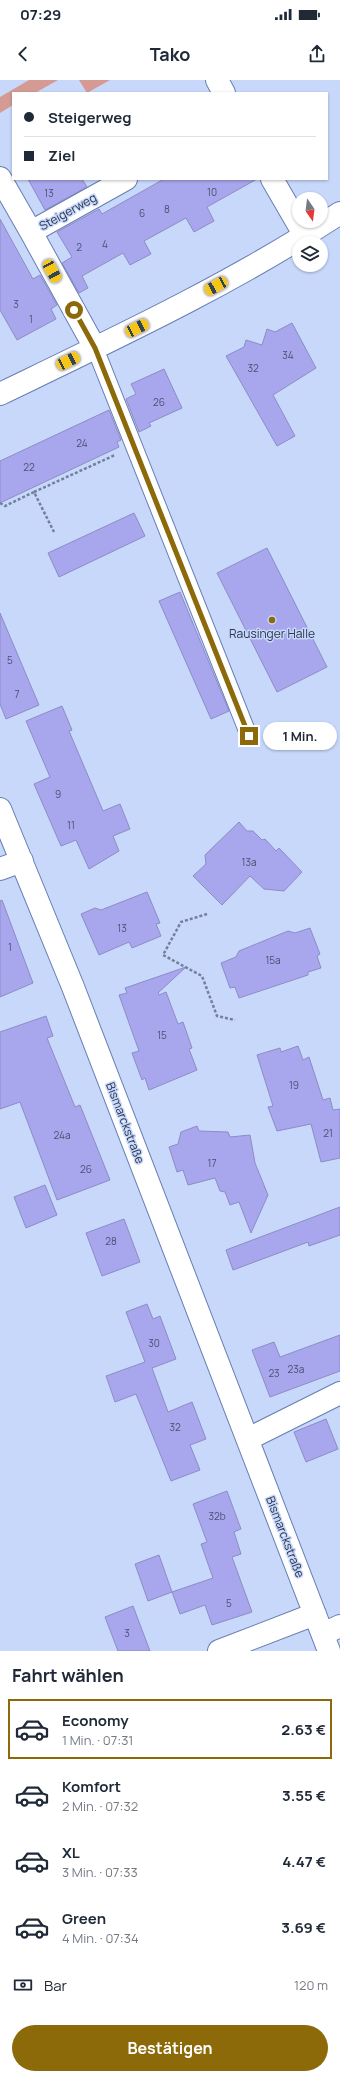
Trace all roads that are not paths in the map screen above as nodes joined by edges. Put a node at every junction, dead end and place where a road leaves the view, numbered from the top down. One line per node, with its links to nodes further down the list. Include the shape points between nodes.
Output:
1 (217, 80): 2 (street)
2 (223, 92)
3 (0, 178): 7 (street, Steigerweg)
4 (124, 180): 7 (street, Steigerweg)
5 (273, 180): 8 (street)
6 (340, 213): 8 (street)
7 (31, 232): 10 (street, Steigerweg)
8 (305, 236)
9 (292, 243): 10 (street, via 178,308)
10 (95, 348): 11 (street); 12 (lane)
11 (0, 394)
12 (249, 736)
13 (0, 809): 14 (street, Bismarckstraße)
14 (22, 861): 15 (street); 17 (street, Bismarckstraße)
15 (0, 869)
16 (340, 1393): 17 (street)
17 (248, 1439): 18 (street, Bismarckstraße)
18 (314, 1614): 19 (street, Bismarckstraße); 20 (street)
19 (330, 1637)
20 (219, 1651)

